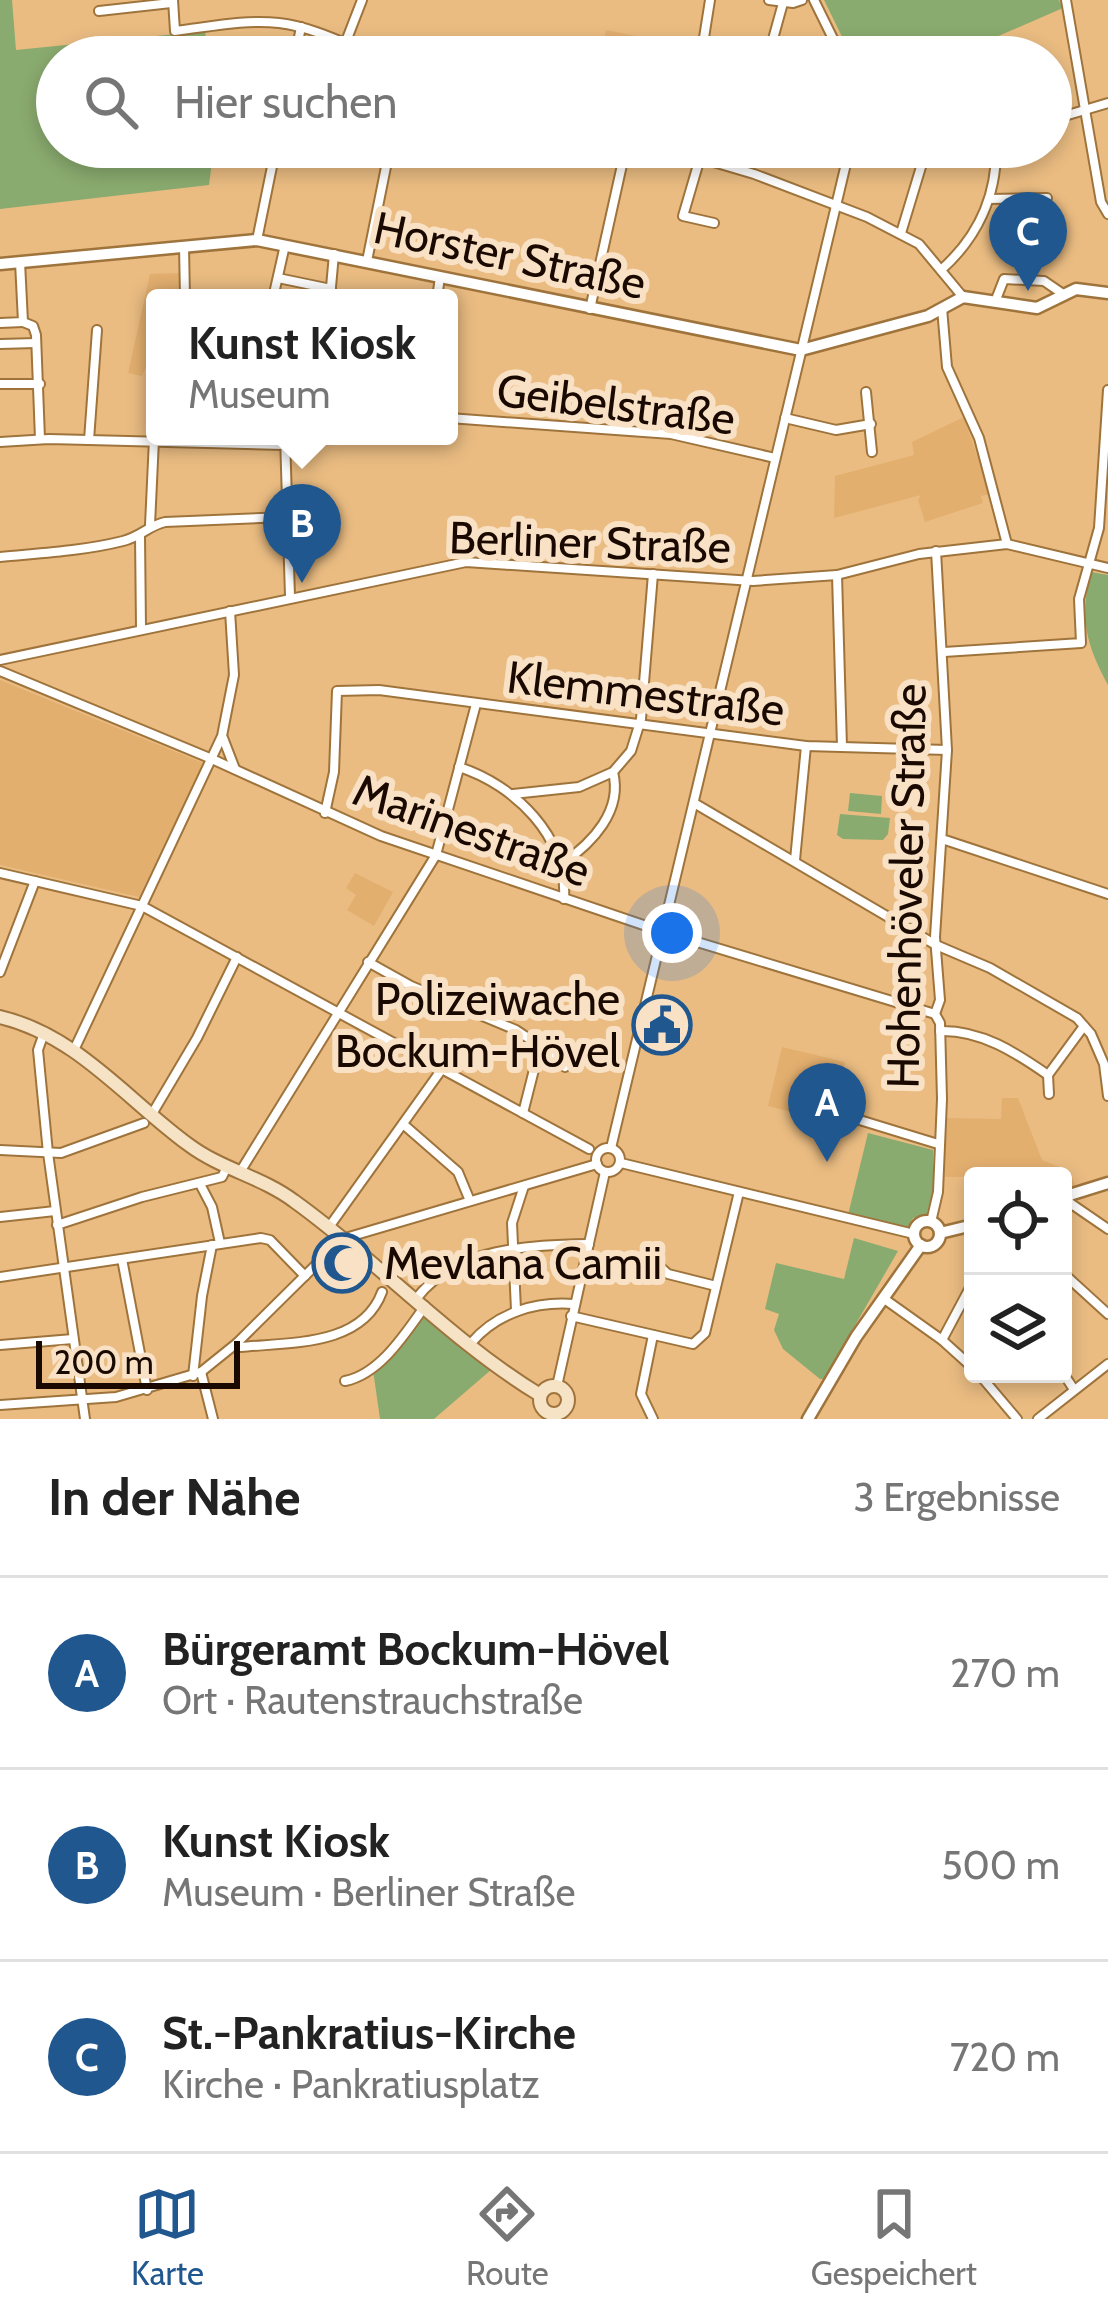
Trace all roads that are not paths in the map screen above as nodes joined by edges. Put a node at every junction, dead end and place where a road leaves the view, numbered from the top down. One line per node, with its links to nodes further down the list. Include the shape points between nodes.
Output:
1 (362, 0): 13 (street)
2 (710, 0): 14 (street)
3 (770, 0): 8 (street)
4 (802, 0): 8 (street)
5 (814, 0): 16 (street)
6 (1066, 0): 18 (street)
7 (172, 2): 9 (street); 10 (street, via 175,31 252,22)
8 (782, 3): 15 (street)
9 (99, 11)
10 (301, 27): 11 (street); 12 (street)
11 (299, 36)
12 (324, 36)
13 (348, 36)
14 (704, 36)
15 (773, 36)
16 (832, 36)
17 (1108, 103): 18 (street)
18 (1086, 110): 19 (street); 31 (street)
19 (1072, 114)
20 (272, 168): 34 (street)
21 (386, 168): 38 (street)
22 (624, 168): 54 (street)
23 (697, 168): 32 (street, via 683,216)
24 (730, 168): 30 (street)
25 (845, 168): 30 (street)
26 (921, 168): 33 (street)
27 (993, 168): 29 (street)
28 (1047, 198): 29 (street)
29 (989, 199): 41 (street, via 968,243)
30 (836, 203): 33 (street); 60 (street)
31 (1108, 214)
32 (714, 223)
33 (901, 233): 41 (street)
34 (257, 240): 35 (street, Horster Straße); 36 (street, Horster Straße)
35 (184, 244): 39 (street, Horster Straße); 44 (street)
36 (285, 245): 37 (street, Horster Straße); 43 (street)
37 (334, 254): 38 (street, Horster Straße); 47 (street)
38 (367, 261): 42 (street, Horster Straße)
39 (20, 262): 40 (street, Horster Straße); 55 (street)
40 (0, 264)
41 (941, 270): 51 (street)
42 (440, 277): 48 (street); 54 (street, Horster Straße)
43 (278, 278): 45 (street); 46 (street)
44 (185, 289)
45 (275, 289)
46 (314, 289)
47 (331, 289)
48 (438, 289)
49 (1108, 293): 50 (street)
50 (1063, 294): 52 (street, via 1037,308); 52 (street, via 1044,281 1004,279)
51 (963, 297): 52 (street); 53 (street, Horster Straße)
52 (995, 302)
53 (942, 308): 60 (street, Horster Straße); 79 (street, via 947,367 979,438)
54 (590, 309): 60 (street, Horster Straße)
55 (23, 322): 56 (street); 58 (street, via 33,326)
56 (0, 323)
57 (98, 330): 69 (street)
58 (36, 343): 59 (street); 61 (street)
59 (0, 344)
60 (801, 350): 65 (street)
61 (40, 383): 62 (street); 68 (street)
62 (0, 384)
63 (1108, 390): 82 (street, via 1099,528)
64 (866, 392): 67 (street)
65 (785, 418): 67 (street, via 836,430); 75 (street)
66 (458, 419): 75 (street, Geibelstraße, via 671,434)
67 (871, 424): 74 (street)
68 (40, 439): 69 (street); 70 (street)
69 (89, 440): 71 (street)
70 (0, 442)
71 (146, 442)
72 (153, 445): 77 (street)
73 (286, 445): 76 (street)
74 (872, 452)
75 (776, 458): 86 (street)
76 (287, 517): 77 (street); 87 (street)
77 (150, 525): 78 (street)
78 (140, 536): 81 (street); 89 (street)
79 (1007, 544): 80 (street, Berliner Straße); 82 (street, Berliner Straße)
80 (936, 551): 85 (street, Berliner Straße); 90 (street, Hohenhöveler Straße)
81 (0, 557)
82 (1089, 564): 83 (street, Berliner Straße); 90 (street, via 1079,599 1081,644)
83 (1108, 568)
84 (653, 574): 86 (street, Berliner Straße); 87 (street, Berliner Straße, via 466,562); 94 (street)
85 (837, 575): 86 (street, Berliner Straße); 98 (street)
86 (747, 580): 95 (street)
87 (290, 596): 88 (street, Berliner Straße)
88 (230, 611): 89 (street, Berliner Straße); 96 (street, via 234,675)
89 (141, 628): 91 (street, Berliner Straße)
90 (944, 652): 99 (street, Hohenhöveler Straße)
91 (0, 660)
92 (0, 671): 100 (street, Marinestraße)
93 (476, 704): 94 (street, Klemmestraße); 101 (street); 106 (street, Klemmestraße, via 337,691)
94 (640, 727): 95 (street, Klemmestraße); 103 (street)
95 (710, 735): 97 (street, Klemmestraße); 105 (street)
96 (222, 736): 100 (street); 102 (street)
97 (806, 746): 98 (street, Klemmestraße); 109 (street)
98 (842, 748): 99 (street, Klemmestraße)
99 (947, 750): 107 (street, Hohenhöveler Straße)
100 (212, 759): 102 (street, Marinestraße); 115 (street)
101 (459, 767): 104 (street); 108 (street)
102 (235, 770): 106 (street, Marinestraße)
103 (613, 772): 104 (street, via 560,791); 110 (street, via 604,823)
104 (513, 794): 110 (street)
105 (694, 802): 109 (street); 116 (street)
106 (325, 813): 108 (street, Marinestraße)
107 (942, 839): 113 (street); 117 (street, Hohenhöveler Straße)
108 (436, 854): 114 (street, Marinestraße); 119 (street)
109 (795, 860): 117 (street)
110 (563, 863): 114 (street)
111 (0, 873): 112 (street)
112 (35, 881): 115 (street); 120 (street)
113 (1108, 894)
114 (564, 899): 116 (street, Marinestraße)
115 (142, 906): 118 (street); 128 (street)
116 (664, 932): 122 (street, Marinestraße); 140 (street)
117 (936, 945): 122 (street, Hohenhöveler Straße); 124 (street, via 1020,983)
118 (237, 957): 121 (street); 137 (street)
119 (368, 962): 121 (street); 127 (street)
120 (0, 972)
121 (339, 1012): 131 (street); 146 (street)
122 (935, 1014): 126 (street, Hohenhöveler Straße)
123 (0, 1017): 125 (main road)
124 (1084, 1026): 129 (street); 132 (street)
125 (44, 1031): 128 (main road); 143 (street, via 38,1051)
126 (940, 1031): 132 (street, via 1002,1045); 139 (street, Hohenhöveler Straße)
127 (540, 1046): 130 (street); 135 (street)
128 (74, 1050): 137 (main road)
129 (1106, 1064): 134 (street)
130 (566, 1067)
131 (442, 1069): 135 (street); 138 (street)
132 (1048, 1075): 133 (street)
133 (1049, 1094)
134 (1108, 1096)
135 (523, 1113): 141 (street)
136 (853, 1118): 139 (street)
137 (148, 1119): 143 (street); 146 (main road)
138 (403, 1124): 153 (street, via 458,1172); 159 (street)
139 (938, 1144): 157 (street, Hohenhöveler Straße)
140 (611, 1148): 144 (street); 145 (street, via 600,1150)
141 (589, 1149)
142 (0, 1150): 143 (street)
143 (48, 1154): 155 (street)
144 (620, 1163): 147 (street); 151 (street)
145 (596, 1164): 147 (street); 150 (street)
146 (233, 1169): 149 (street); 159 (main road)
147 (605, 1172): 166 (street)
148 (1108, 1183): 152 (street)
149 (200, 1184): 158 (street); 165 (street)
150 (524, 1186): 153 (street); 167 (street)
151 (739, 1192): 164 (street); 174 (street)
152 (1072, 1194)
153 (470, 1201): 163 (street)
154 (1072, 1204): 161 (street)
155 (55, 1211): 156 (street); 158 (street)
156 (0, 1217)
157 (931, 1222): 162 (street); 164 (street, via 919,1223)
158 (57, 1225): 170 (street)
159 (329, 1227): 163 (main road)
160 (964, 1227): 162 (street)
161 (1108, 1229)
162 (940, 1233): 164 (street, via 932,1246)
163 (342, 1239): 172 (street); 176 (main road)
164 (917, 1240): 177 (street)
165 (216, 1244): 168 (street); 172 (street, via 266,1238); 191 (street, via 202,1296)
166 (589, 1244): 167 (street); 179 (street)
167 (511, 1248): 176 (street, via 463,1264); 180 (street)
168 (122, 1259): 170 (street); 197 (street)
169 (659, 1266): 174 (street)
170 (63, 1268): 173 (street); 184 (street)
171 (1065, 1275): 181 (street)
172 (305, 1276): 186 (street)
173 (0, 1277)
174 (716, 1286): 183 (street, via 698,1341)
175 (382, 1292): 186 (street, via 368,1314 338,1334)
176 (421, 1298): 187 (main road); 192 (street, via 390,1352)
177 (883, 1298): 185 (street); 207 (street)
178 (964, 1300): 185 (street)
179 (574, 1304): 180 (street); 182 (street)
180 (516, 1310): 187 (street)
181 (1108, 1314)
182 (572, 1316): 183 (street); 195 (street)
183 (653, 1335): 206 (street, via 641,1390)
184 (74, 1339): 188 (street); 199 (street)
185 (942, 1340): 189 (street)
186 (237, 1343): 191 (street)
187 (470, 1343): 198 (main road)
188 (0, 1345)
189 (964, 1360)
190 (1108, 1364): 196 (street)
191 (197, 1374): 197 (street); 205 (street)
192 (345, 1381)
193 (986, 1383): 208 (street)
194 (1070, 1383): 196 (street)
195 (557, 1386): 198 (main road); 202 (main road, via 568,1396)
196 (1073, 1388): 209 (street)
197 (147, 1390): 199 (street)
198 (540, 1395): 202 (main road, via 545,1411)
199 (83, 1402): 200 (street); 204 (street)
200 (16, 1404): 201 (street); 203 (street)
201 (0, 1405)
202 (560, 1416)
203 (16, 1419)
204 (86, 1419)
205 (213, 1419)
206 (653, 1419)
207 (808, 1419)
208 (1018, 1419)
209 (1038, 1419)

